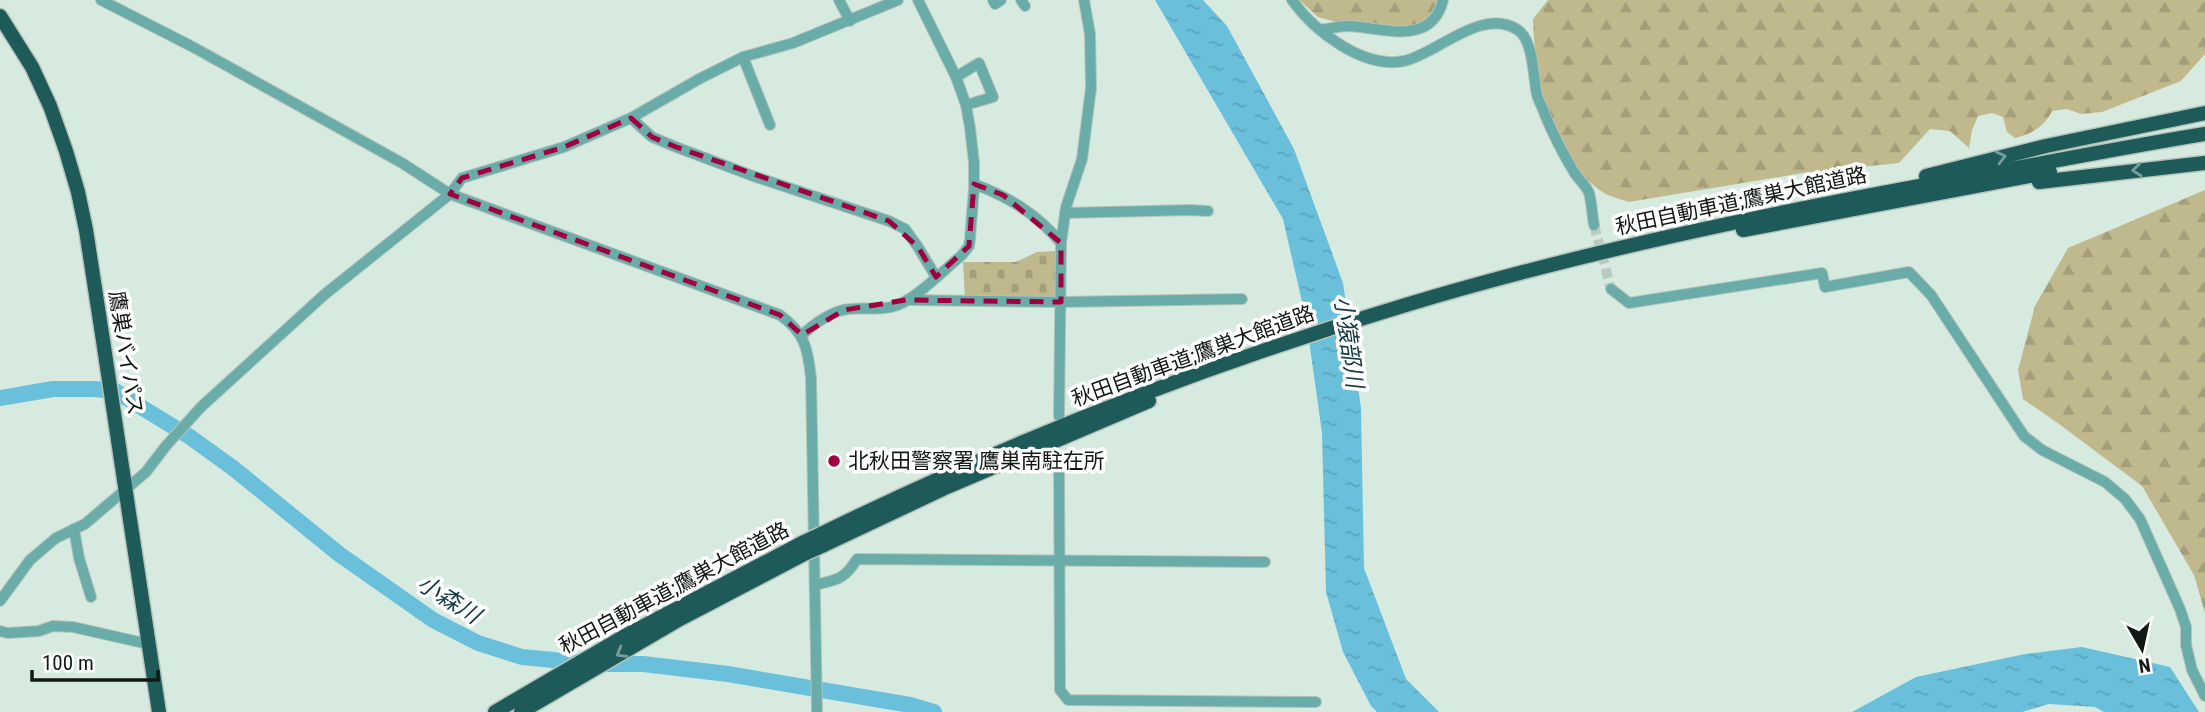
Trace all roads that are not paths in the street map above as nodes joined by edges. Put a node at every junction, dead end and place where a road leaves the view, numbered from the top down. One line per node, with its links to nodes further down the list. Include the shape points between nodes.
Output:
1 (101, 0): 23 (street, via 402,163)
2 (839, 0): 11 (street)
3 (898, 0): 11 (street)
4 (919, 0): 14 (street)
5 (993, 0): 6 (street, via 995,4)
6 (1001, 0)
7 (1084, 0): 26 (street, via 1091,89 1082,159)
8 (1292, 0): 12 (street)
9 (1443, 0): 12 (street, via 1438,16 1418,29 1396,32 1346,26)
10 (0, 16): 39 (highway, 鷹巣バイパス, via 32,67 66,151 86,230)
11 (850, 21): 13 (street)
12 (1320, 30): 28 (street, via 1341,47 1403,61 1469,29 1489,24 1518,30 1528,45 1537,95 1553,135 1588,191)
13 (743, 58): 17 (street); 18 (street)
14 (956, 77): 15 (street); 15 (street, via 979,63 993,96)
15 (966, 105): 22 (street)
16 (2205, 113): 24 (highway, one-way to 16, via 2046,146)
17 (631, 118): 23 (street, via 564,146 462,178); 30 (street, via 652,137 676,147 905,229)
18 (770, 125)
19 (2205, 134): 24 (highway, 秋田自動車道;鷹巣大館道路)
20 (2205, 144): 27 (highway, 秋田自動車道;鷹巣大館道路)
21 (2205, 163): 27 (highway, one-way to 27, via 2064,178)
22 (974, 184): 29 (street, via 1022,207); 30 (street, via 969,246)
23 (450, 194): 36 (street, via 780,315); 39 (street, via 324,295 201,407 146,472)
24 (1816, 205): 35 (highway, 秋田自動車道;鷹巣大館道路, via 1577,258)
25 (1208, 212): 26 (street)
26 (1065, 213): 29 (street)
27 (1778, 223): 35 (highway, 秋田自動車道;鷹巣大館道路)
28 (1594, 225)
29 (1061, 243): 34 (street)
30 (936, 277): 33 (street)
31 (1611, 289): 49 (street, via 1629,303 1822,273 1825,286 1909,272 1931,295 2024,436 2105,482 2140,519 2180,609 2192,670)
32 (1242, 299): 34 (street)
33 (906, 300): 34 (street); 36 (street, via 880,309 844,310 821,319)
34 (1061, 302): 37 (street)
35 (1411, 307): 46 (highway, 秋田自動車道;鷹巣大館道路, bridge, via 1239,362 822,539)
36 (802, 335): 43 (street, via 813,411)
37 (1059, 416)
38 (1059, 456): 41 (street)
39 (125, 489): 40 (street); 48 (highway, 鷹巣バイパス)
40 (74, 529): 44 (street); 45 (street, via 30,560)
41 (1059, 562): 42 (street); 43 (street, via 857,559 839,580); 50 (street, via 1060,690 1068,700)
42 (1265, 562)
43 (815, 585): 54 (street)
44 (91, 597)
45 (0, 601)
46 (675, 615): 51 (highway, 秋田自動車道;鷹巣大館道路); 53 (highway, 秋田自動車道;鷹巣大館道路, one-way to 53)
47 (0, 631): 48 (street, via 72,627)
48 (148, 644): 52 (highway, 鷹巣バイパス)
49 (2205, 696)
50 (1316, 702)
51 (492, 711)
52 (159, 712)
53 (524, 712)
54 (817, 712)

